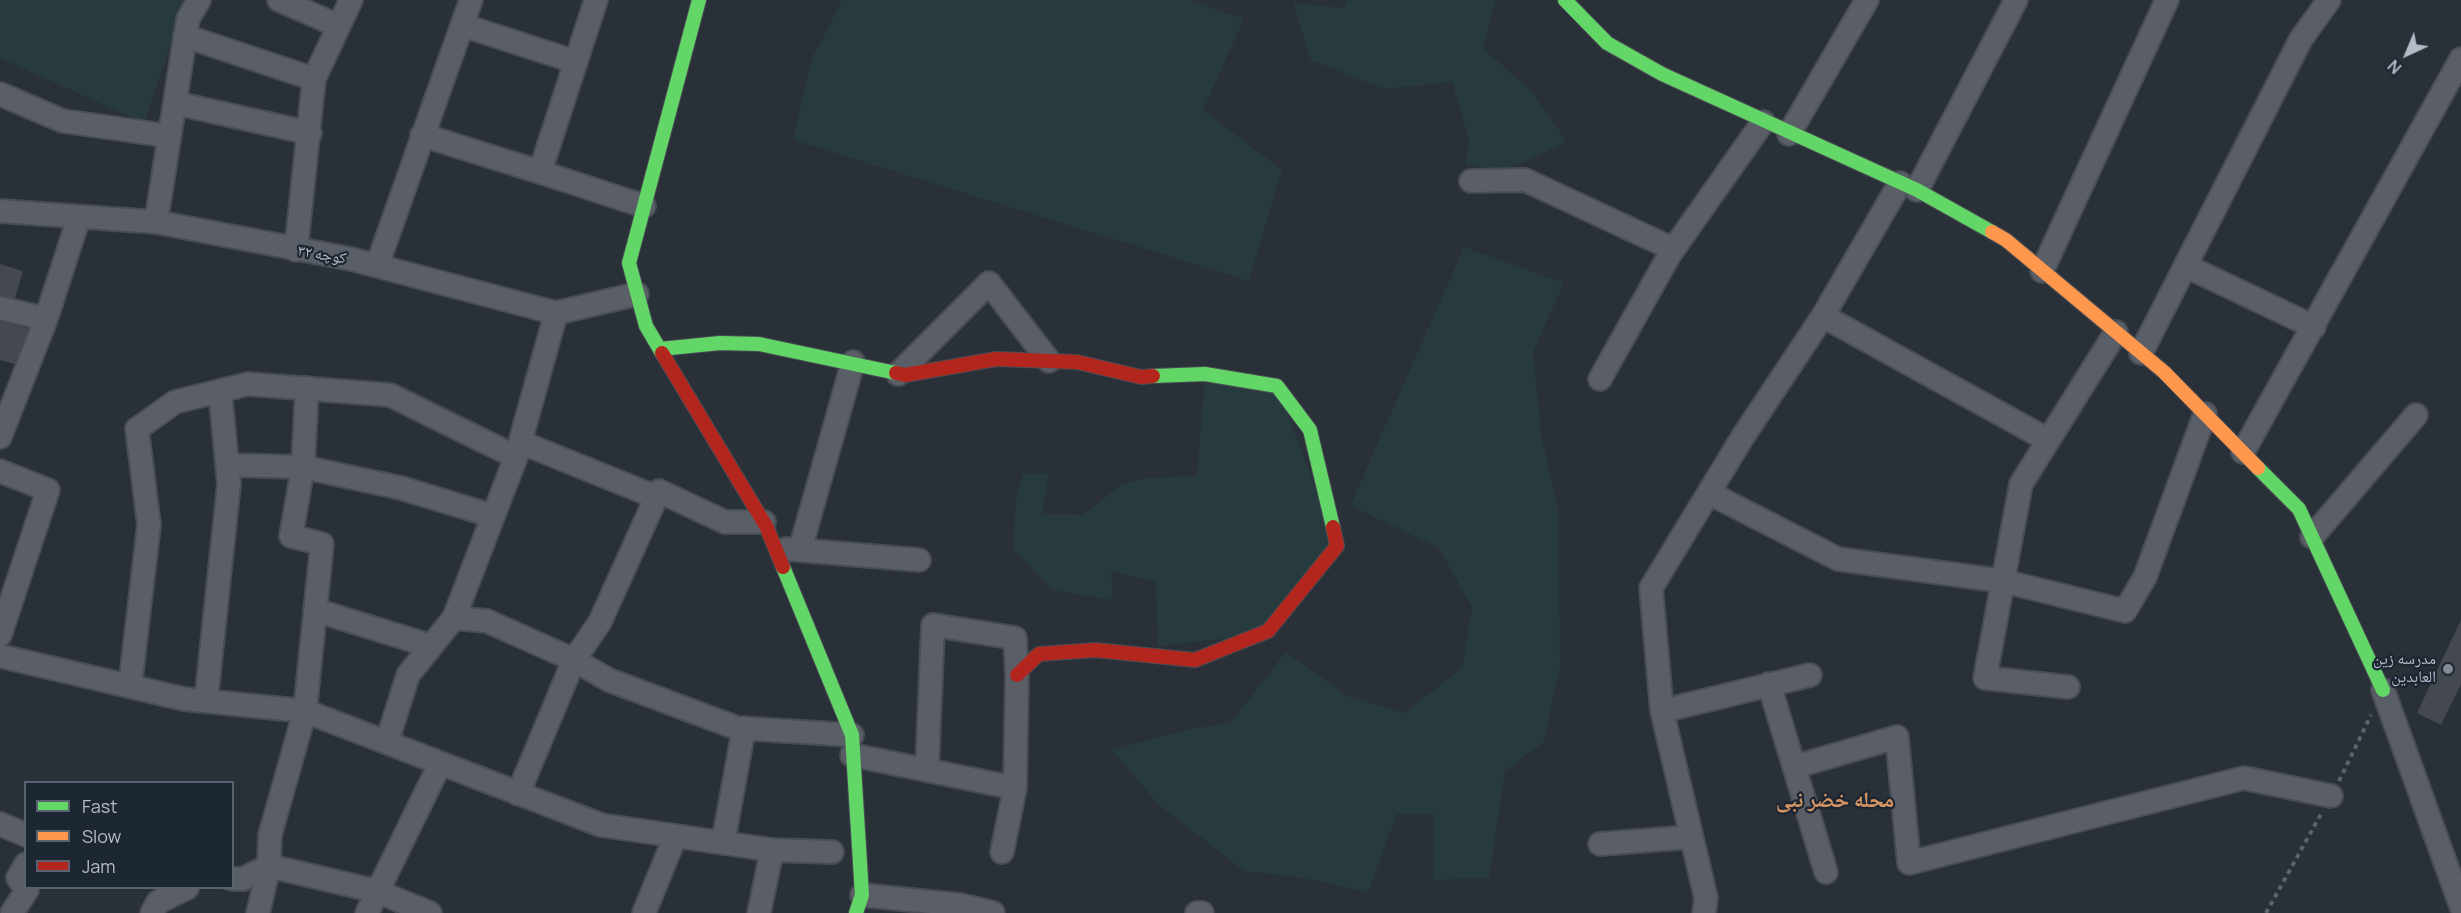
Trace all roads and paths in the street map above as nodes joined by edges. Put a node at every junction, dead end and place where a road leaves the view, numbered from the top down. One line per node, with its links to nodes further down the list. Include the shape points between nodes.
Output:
1 (199, 0): 14 (street, via 188,19)
2 (279, 0): 13 (street)
3 (351, 0): 13 (street)
4 (471, 0): 12 (street)
5 (596, 0): 16 (street)
6 (699, 0): 28 (street)
7 (1867, 0): 22 (street)
8 (2016, 0): 27 (street)
9 (2168, 0): 36 (street)
10 (2328, 0): 35 (street, via 2301,39)
11 (1567, 1): 20 (street, via 1607,43)
12 (462, 25): 16 (street); 23 (street)
13 (339, 26): 17 (street)
14 (185, 36): 17 (street); 19 (street)
15 (2461, 59): 42 (street)
16 (576, 62): 25 (street)
17 (315, 79): 21 (street)
18 (0, 94): 24 (street, via 63,122)
19 (175, 103): 21 (street); 24 (street)
20 (1763, 122): 22 (street); 32 (street)
21 (310, 134): 33 (street)
22 (1789, 134): 27 (street)
23 (422, 135): 25 (street); 34 (street)
24 (170, 136): 31 (street)
25 (540, 172): 28 (street)
26 (1471, 181): 32 (street, via 1525,180)
27 (1908, 187): 36 (street, via 2006,240); 40 (street)
28 (644, 206): 37 (street, via 629,263)
29 (0, 211): 30 (street, کوچه ۳۲)
30 (79, 217): 31 (street, کوچه ۳۲); 41 (street)
31 (156, 222): 33 (street, کوچه ۳۲)
32 (1673, 249): 49 (street)
33 (296, 250): 34 (street, کوچه ۳۲)
34 (377, 266): 39 (street, کوچه ۳۲)
35 (2186, 266): 42 (street); 45 (street)
36 (2043, 271): 43 (street)
37 (638, 294): 39 (street, کوچه ۳۲); 44 (street, via 646,326)
38 (0, 308): 41 (street)
39 (556, 313): 56 (street)
40 (1823, 316): 55 (street); 61 (street)
41 (46, 319): 54 (street)
42 (2314, 327): 57 (street)
43 (2116, 332): 45 (street); 55 (street)
44 (660, 349): 47 (street, via 759,344); 64 (street)
45 (2141, 353): 52 (street)
46 (1049, 361): 48 (street, via 996,359); 48 (street, via 989,283); 76 (street, via 1077,362 1141,377 1205,374 1277,386 1310,430 1338,546 1268,631 1195,660 1095,650 1039,654)
47 (854, 362): 48 (street); 67 (street)
48 (898, 374)
49 (1600, 378)
50 (306, 388): 51 (street, via 248,384); 56 (street, via 390,395); 59 (street)
51 (220, 391): 58 (street); 79 (street, via 175,402 137,429 148,525)
52 (2205, 414): 57 (street); 69 (street, via 2145,577 2125,611)
53 (2416, 415): 65 (street)
54 (0, 437)
55 (2048, 440): 69 (street, via 2021,484)
56 (518, 449): 62 (street); 63 (street)
57 (2243, 452): 65 (street, via 2299,509)
58 (227, 465): 59 (street); 82 (street, via 230,484)
59 (303, 467): 63 (street, via 401,488); 70 (street, via 291,536 322,544)
60 (0, 471): 72 (street, via 48,490)
61 (1709, 493): 69 (street, via 1838,559); 84 (street, via 1651,588)
62 (656, 497): 64 (street, via 659,491 725,522); 75 (street, via 600,622)
63 (493, 516): 71 (street)
64 (764, 522): 66 (street)
65 (2312, 537): 81 (street)
66 (776, 548): 67 (street); 87 (street)
67 (800, 550): 68 (street)
68 (919, 560)
69 (2003, 581): 80 (street, via 1985,678)
70 (315, 610): 73 (street); 83 (street)
71 (454, 618): 73 (street); 75 (street, via 488,621)
72 (0, 635)
73 (431, 646): 86 (street, via 408,675)
74 (0, 656): 79 (street)
75 (574, 660): 85 (street, via 609,680); 92 (street)
76 (1017, 675): 90 (street, via 1015,638 933,625); 91 (street)
77 (1810, 675): 78 (street)
78 (1769, 684): 84 (street); 89 (street)
79 (130, 686): 82 (street)
80 (2068, 687)
81 (2383, 690): 112 (street)
82 (206, 701): 83 (street)
83 (305, 711): 86 (street); 103 (street, via 270,835)
84 (1662, 711): 97 (street)
85 (744, 728): 87 (street); 98 (street)
86 (387, 742): 88 (street)
87 (852, 745): 90 (street); 111 (street)
88 (440, 764): 92 (street); 110 (street)
89 (1794, 767): 93 (street, via 1897,737 1910,863 2244,777); 105 (street)
90 (927, 770): 91 (street)
91 (1015, 788): 102 (street)
92 (518, 794): 96 (street, via 601,825)
93 (2331, 796)
94 (0, 824): 95 (street)
95 (24, 835)
96 (675, 837): 98 (street); 118 (street)
97 (1691, 837): 99 (street); 123 (street, via 1706,898)
98 (723, 843): 100 (street)
99 (1600, 843)
100 (772, 850): 101 (street); 119 (street)
101 (832, 852)
102 (1002, 852)
103 (269, 866): 106 (street, via 243,879); 110 (street); 115 (street)
104 (24, 868): 107 (street, via 18,879)
105 (1826, 872)
106 (234, 879)
107 (24, 886)
108 (26, 889): 113 (street)
109 (185, 889): 114 (street, via 158,902)
110 (376, 891): 116 (street); 117 (street)
111 (859, 904): 120 (street, via 960,905)
112 (2461, 906)
113 (12, 913)
114 (152, 913)
115 (258, 913)
116 (367, 913)
117 (430, 913)
118 (644, 913)
119 (759, 913)
120 (993, 913)
121 (1197, 913): 122 (street)
122 (1202, 913)
123 (1704, 913)

